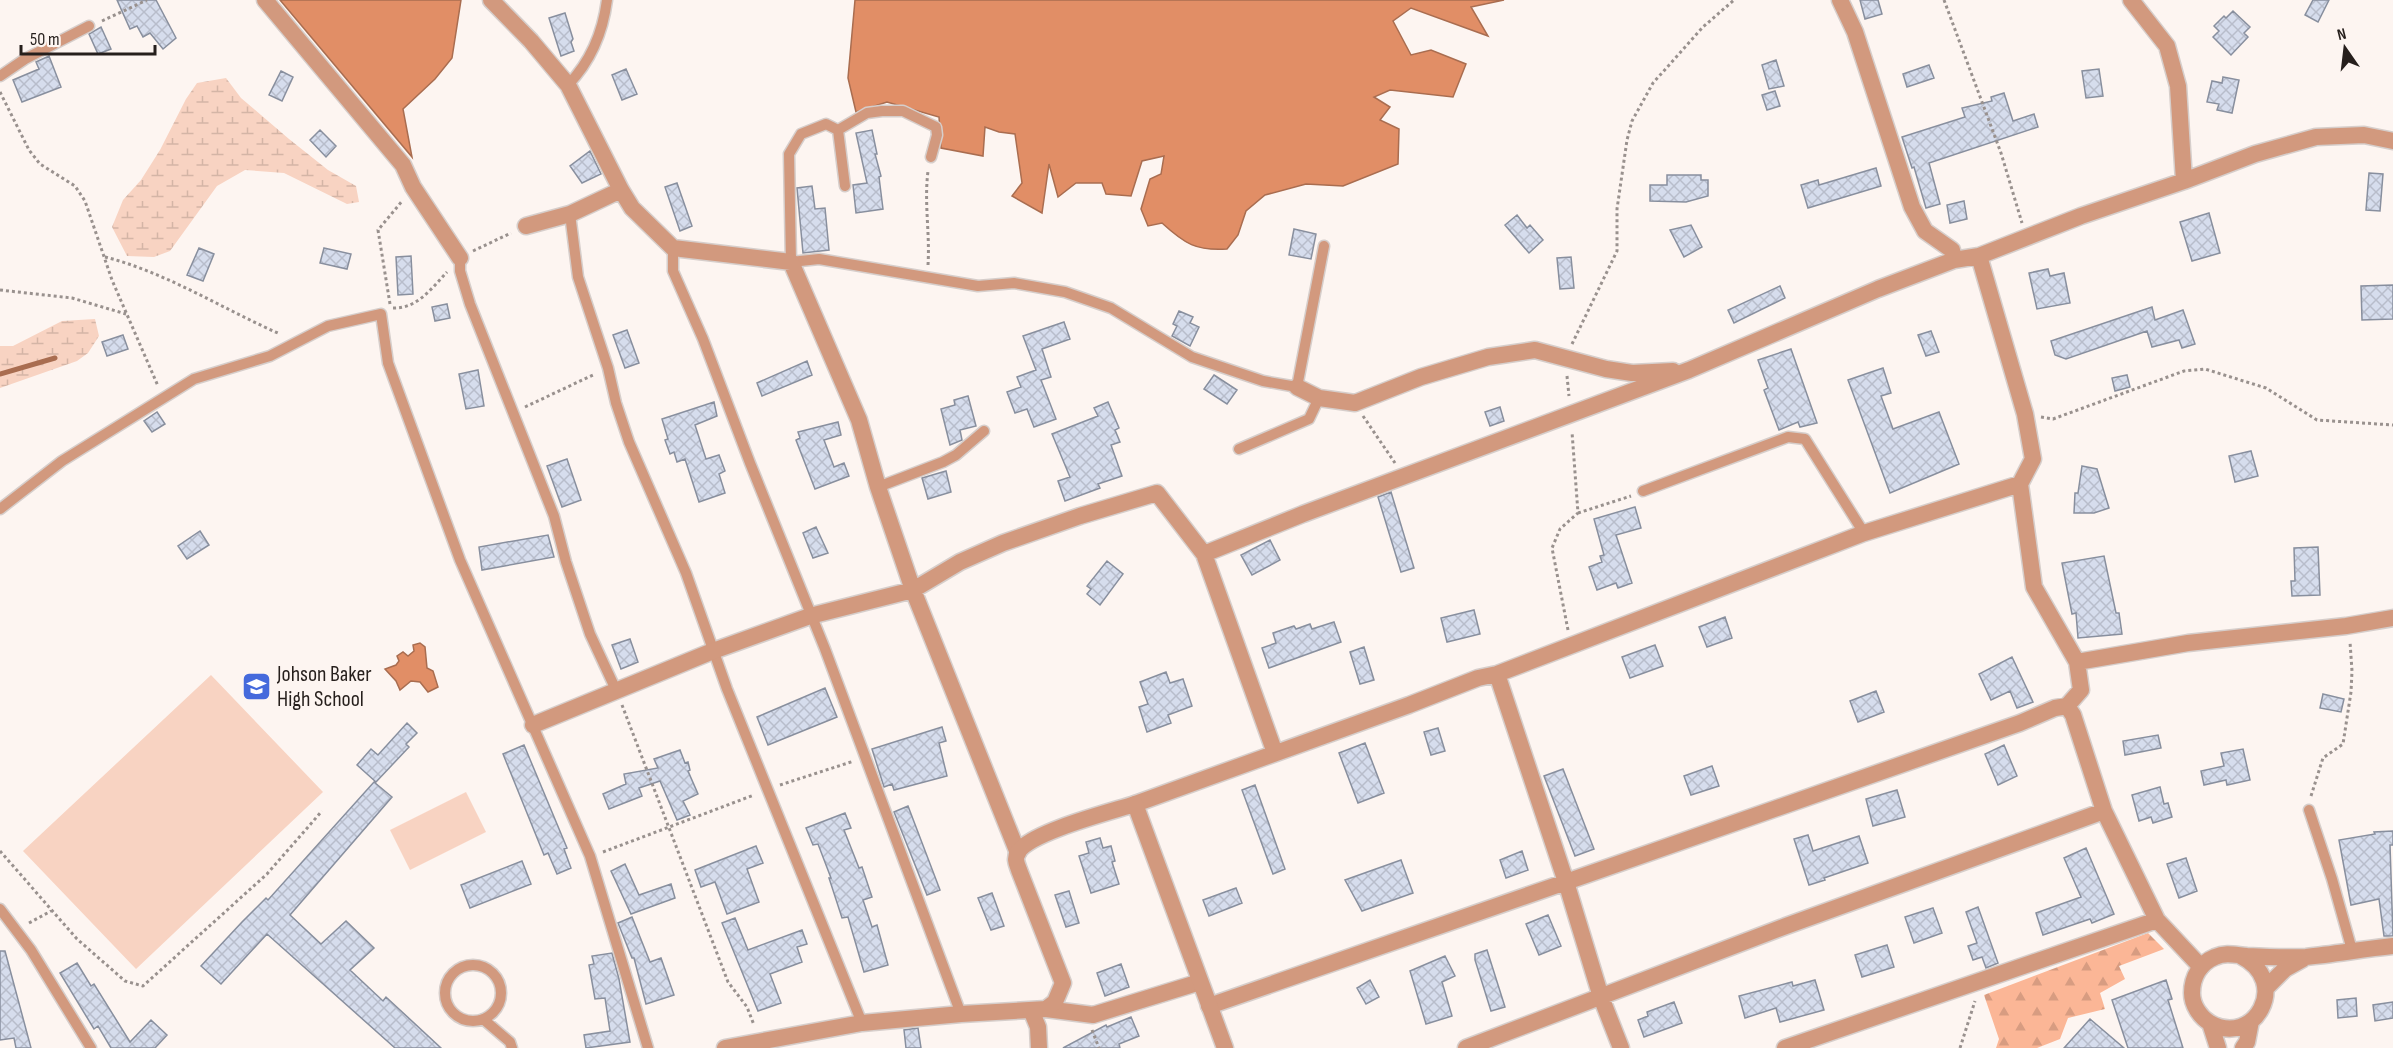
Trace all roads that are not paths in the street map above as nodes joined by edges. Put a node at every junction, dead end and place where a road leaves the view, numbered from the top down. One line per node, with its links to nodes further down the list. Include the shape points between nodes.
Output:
1 (265, 0): 20 (street, via 403,165)
2 (491, 0): 8 (street)
3 (607, 0): 8 (lane, via 605,18 583,70)
4 (1840, 0): 21 (street, via 1855,32 1912,207 1925,231 1952,250)
5 (2131, 0): 12 (street, via 2167,46 2178,86)
6 (89, 26): 7 (lane)
7 (0, 76)
8 (568, 85): 14 (street)
9 (838, 130): 11 (lane, via 867,113 903,111 936,127); 13 (lane); 22 (lane, via 826,124 801,134 789,154)
10 (2393, 141): 12 (street, via 2364,135 2316,137 2255,154)
11 (931, 157)
12 (2184, 182): 19 (street)
13 (845, 186)
14 (621, 190): 15 (street); 18 (street, via 632,208)
15 (570, 214): 16 (street); 37 (lane, via 578,277 616,403 662,524 686,573)
16 (526, 226)
17 (1324, 246): 24 (lane)
18 (673, 248): 22 (street); 35 (lane, via 672,271 703,339)
19 (1979, 256): 21 (street); 28 (street, via 2025,414 2033,459)
20 (460, 258): 40 (lane, via 470,304 554,516 590,634)
21 (1954, 260): 23 (street, via 1878,288)
22 (791, 262): 24 (lane, via 819,258 978,286 1014,283 1065,292 1111,308 1192,357 1263,381); 29 (street, via 859,420)
23 (1689, 370): 25 (street, via 1632,373 1536,350 1488,357 1355,404); 33 (street)
24 (1297, 387): 25 (street)
25 (1319, 398): 27 (lane, via 1309,419)
26 (984, 431): 29 (lane, via 943,462)
27 (1239, 449)
28 (2020, 484): 32 (street); 38 (street, via 2034,587)
29 (878, 487): 34 (street)
30 (1643, 491): 32 (lane, via 1788,437 1805,439)
31 (0, 509): 42 (lane, via 62,461 194,379 270,356 328,326 381,314 388,363 460,560)
32 (1864, 533): 39 (street)
33 (1204, 554): 34 (street, via 1157,493 1003,543 960,562); 43 (street)
34 (913, 590): 35 (street); 47 (street)
35 (810, 616): 37 (street); 61 (lane)
36 (2393, 618): 38 (street, via 2188,643)
37 (713, 651): 40 (street); 64 (lane)
38 (2077, 662): 41 (street, via 2081,690)
39 (1497, 674): 43 (street); 48 (street)
40 (616, 690): 42 (street)
41 (2067, 706): 46 (street); 48 (street)
42 (533, 725): 68 (lane, via 590,856)
43 (1275, 753): 44 (street)
44 (1135, 804): 47 (street, via 1045,834); 56 (street)
45 (2309, 810): 52 (lane)
46 (2104, 811): 50 (street); 58 (street)
47 (1017, 853): 60 (street, via 1019,870 1063,983 1055,1002)
48 (1566, 882): 58 (street); 59 (street)
49 (0, 909): 66 (lane)
50 (2157, 920): 55 (street); 74 (street)
51 (2393, 946): 52 (street)
52 (2352, 950): 54 (street)
53 (2241, 956): 54 (street); 55 (street, via 2223,954); 57 (street, via 2259,968)
54 (2307, 957): 57 (street, via 2285,969)
55 (2200, 967): 65 (street, via 2192,997 2201,1016)
56 (1200, 982): 59 (street); 60 (street, via 1093,1015)
57 (2266, 988): 63 (street, via 2263,1006)
58 (1601, 997): 72 (street); 73 (street)
59 (1209, 1006): 71 (street)
60 (1039, 1010): 61 (street); 70 (street)
61 (961, 1014): 64 (street)
62 (483, 1019): 62 (lane, via 497,1007 501,989 493,973 468,965 452,974 447,982 446,1000 456,1015); 67 (lane)
63 (2251, 1021): 65 (street, via 2231,1028); 76 (street)
64 (861, 1023): 69 (street)
65 (2210, 1023): 75 (street)
66 (91, 1048)
67 (512, 1048)
68 (648, 1048)
69 (725, 1048)
70 (1039, 1048)
71 (1225, 1048)
72 (1466, 1048)
73 (1621, 1048)
74 (1785, 1048)
75 (2218, 1048)
76 (2243, 1048)

